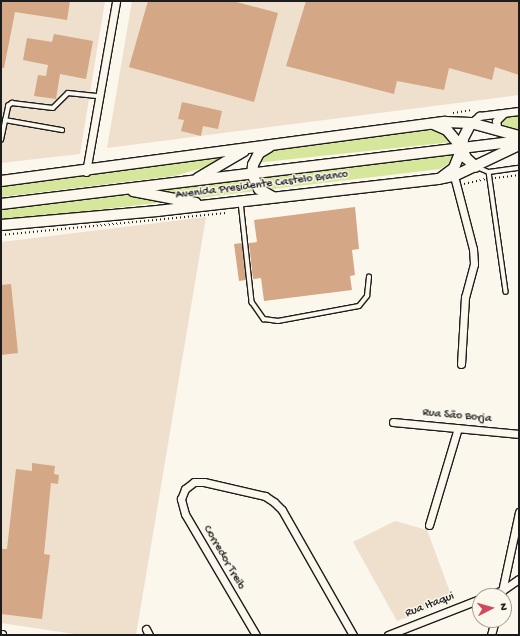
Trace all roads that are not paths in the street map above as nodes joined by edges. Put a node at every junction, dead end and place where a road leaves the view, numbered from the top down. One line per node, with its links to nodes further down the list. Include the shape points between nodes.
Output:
1 (116, 1): 2 (street)
2 (99, 96): 5 (lane, via 68,93 53,108 12,103 8,106); 19 (street)
3 (519, 111): 4 (street)
4 (506, 112): 6 (street, via 476,117); 9 (street, via 496,120)
5 (5, 120): 8 (lane); 11 (lane)
6 (471, 123): 7 (main road); 9 (main road); 16 (main road, via 463,139)
7 (433, 124): 13 (main road); 16 (main road, via 452,134)
8 (62, 130)
9 (498, 131): 10 (main road)
10 (519, 136)
11 (1, 140)
12 (519, 141): 16 (main road, Avenida Presidente Castelo Branco)
13 (272, 145): 15 (main road); 21 (main road, via 259,153)
14 (519, 145): 17 (main road, Avenida Presidente Castelo Branco)
15 (250, 148): 19 (main road); 24 (main road)
16 (462, 148): 17 (main road, via 466,158); 21 (main road, Avenida Presidente Castelo Branco); 23 (main road, via 454,168)
17 (476, 167): 20 (lane); 22 (main road, Avenida Presidente Castelo Branco)
18 (519, 168): 20 (lane)
19 (86, 172): 25 (main road)
20 (489, 172): 33 (lane)
21 (252, 174): 24 (main road, Avenida Presidente Castelo Branco); 27 (main road, via 259,189)
22 (454, 176): 23 (main road, Avenida Presidente Castelo Branco); 34 (street, via 473,249 474,264 465,297)
23 (438, 179): 27 (main road, Avenida Presidente Castelo Branco)
24 (193, 180): 26 (main road, Avenida Presidente Castelo Branco)
25 (1, 182)
26 (123, 190): 29 (main road, Avenida Presidente Castelo Branco); 30 (main road)
27 (273, 197): 28 (main road, Avenida Presidente Castelo Branco)
28 (241, 201): 30 (main road, Avenida Presidente Castelo Branco); 32 (lane, via 252,302 264,319 278,321 359,306 367,296)
29 (1, 204)
30 (206, 205): 31 (main road, Avenida Presidente Castelo Branco)
31 (1, 225)
32 (370, 277)
33 (506, 292)
34 (461, 364)
35 (393, 422): 36 (street, Rua São Borja)
36 (458, 428): 37 (street, Rua São Borja); 39 (street)
37 (519, 434)
38 (519, 512): 41 (street)
39 (428, 525)
40 (519, 579): 42 (street)
41 (503, 588)
42 (508, 588)
43 (472, 602): 46 (street, Rua Itaqui)
44 (256, 635): 45 (street, Corredor Treib, via 185,514 181,499 185,489 194,482 265,496 274,502 282,510)
45 (353, 635)
46 (388, 635)

